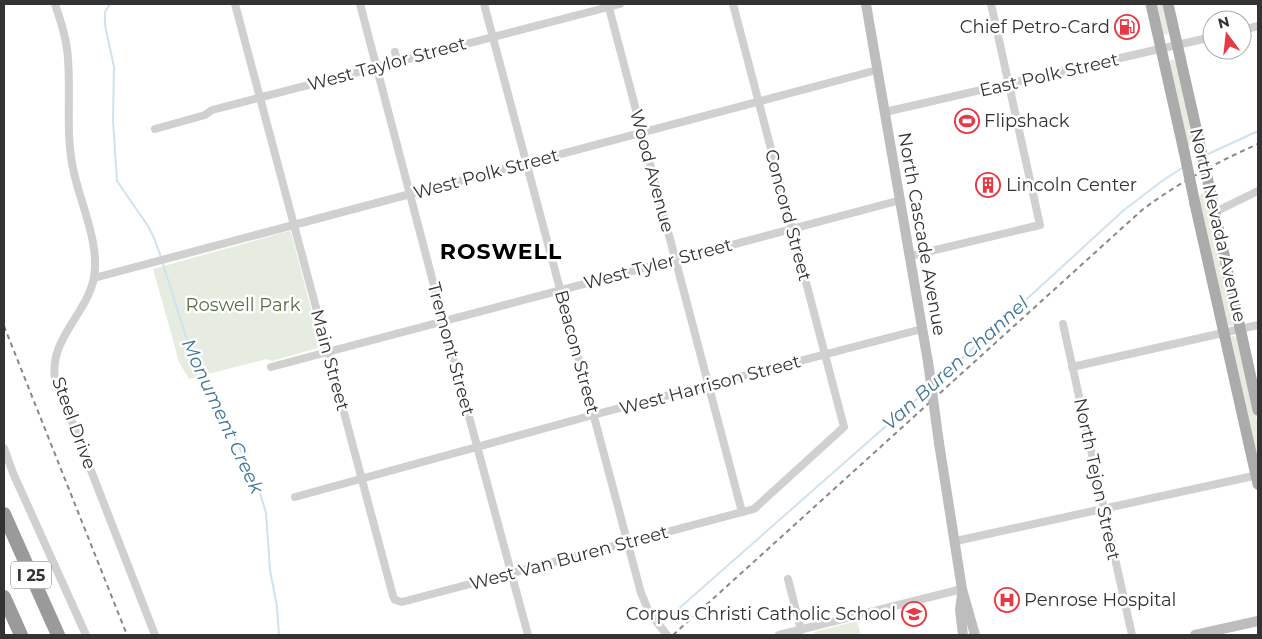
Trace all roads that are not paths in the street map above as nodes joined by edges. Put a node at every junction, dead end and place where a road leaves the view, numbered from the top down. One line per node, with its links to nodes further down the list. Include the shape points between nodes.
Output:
1 (55, 4): 35 (street, Steel Drive, via 67,46 71,159 93,246)
2 (235, 4): 21 (street, Main Street)
3 (360, 4): 18 (street, Tremont Street)
4 (484, 4): 12 (street, Beacon Street)
5 (620, 4): 11 (street, West Taylor Street)
6 (733, 4): 22 (street, Concord Street)
7 (866, 4): 19 (main road, North Cascade Avenue)
8 (990, 4): 20 (street)
9 (1151, 4): 15 (main road, North Nevada Avenue)
10 (1168, 4): 14 (main road, North Nevada Avenue)
11 (608, 5): 12 (street, West Taylor Street); 25 (street, Wood Avenue)
12 (493, 37): 17 (street, West Taylor Street); 26 (street, Beacon Street)
13 (1202, 40): 14 (street, East Polk Street)
14 (1177, 46): 15 (street, East Polk Street); 30 (main road, North Nevada Avenue, bridge)
15 (1161, 50): 20 (street, East Polk Street); 42 (main road, North Nevada Avenue, bridge)
16 (395, 52): 17 (street)
17 (397, 62): 18 (street, West Taylor Street)
18 (377, 67): 21 (street, West Taylor Street); 28 (street, Tremont Street)
19 (877, 70): 22 (street, West Polk Street); 23 (main road, North Cascade Avenue)
20 (1008, 84): 23 (street, East Polk Street); 33 (street, via 1040,225)
21 (260, 98): 24 (street, West Taylor Street); 31 (street, Main Street)
22 (758, 101): 25 (street, West Polk Street); 32 (street, Concord Street)
23 (885, 112): 29 (main road, North Cascade Avenue)
24 (155, 129)
25 (642, 132): 26 (street, West Polk Street); 34 (street, Wood Avenue)
26 (527, 164): 28 (street, West Polk Street); 36 (street, Beacon Street)
27 (1258, 191): 30 (street)
28 (411, 194): 31 (street, West Polk Street); 37 (street, Tremont Street)
29 (901, 200): 32 (street, West Tyler Street); 33 (main road, North Cascade Avenue)
30 (1215, 212): 41 (main road, North Nevada Avenue)
31 (294, 224): 35 (street, West Polk Street); 43 (street, Main Street)
32 (791, 229): 34 (street, West Tyler Street); 44 (street, Concord Street)
33 (910, 256): 40 (main road, North Cascade Avenue)
34 (676, 259): 36 (street, West Tyler Street); 47 (street, Wood Avenue)
35 (94, 278): 72 (street, Steel Drive, via 83,305 57,350 55,378)
36 (561, 290): 37 (street, West Tyler Street); 49 (street, Beacon Street)
37 (443, 320): 43 (street, West Tyler Street); 51 (street, Tremont Street)
38 (1063, 324): 46 (street, North Tejon Street)
39 (1258, 325): 41 (street)
40 (922, 329): 44 (street, West Harrison Street); 59 (main road, North Cascade Avenue, bridge)
41 (1240, 330): 42 (street); 48 (main road, North Nevada Avenue)
42 (1224, 333): 46 (street); 54 (main road, North Nevada Avenue)
43 (327, 351): 45 (street, West Tyler Street); 53 (street, Main Street)
44 (826, 355): 47 (street, West Harrison Street); 50 (street, Concord Street)
45 (271, 367)
46 (1072, 367): 56 (street, North Tejon Street)
47 (709, 386): 49 (street, West Harrison Street); 57 (street, Wood Avenue)
48 (1258, 410)
49 (593, 415): 51 (street, West Harrison Street); 60 (street, Beacon Street)
50 (844, 427): 57 (street, West Van Buren Street, via 754,509)
51 (477, 447): 53 (street, West Harrison Street); 61 (street, Tremont Street)
52 (4, 448): 71 (street)
53 (361, 478): 55 (street, West Harrison Street); 65 (street, Main Street)
54 (1258, 478): 56 (street)
55 (295, 496)
56 (1104, 508): 59 (street); 77 (street, North Tejon Street)
57 (742, 512): 60 (street, West Van Buren Street)
58 (4, 514): 70 (highway, I 25)
59 (956, 541): 63 (main road, North Cascade Avenue)
60 (628, 543): 61 (street, West Van Buren Street); 74 (street, Beacon Street, via 644,602)
61 (512, 574): 65 (street, West Van Buren Street, via 402,602); 73 (street, Tremont Street)
62 (788, 579): 67 (street)
63 (962, 589): 67 (street); 68 (main road, North Cascade Avenue); 76 (main road, North Cascade Avenue)
64 (4, 597): 69 (highway, I 25)
65 (395, 600)
66 (1258, 622): 78 (main road)
67 (798, 632): 75 (street)
68 (963, 632)
69 (21, 635)
70 (58, 635)
71 (86, 635)
72 (155, 635)
73 (528, 635)
74 (667, 635)
75 (779, 635)
76 (974, 635)
77 (1132, 635)
78 (1195, 635)

